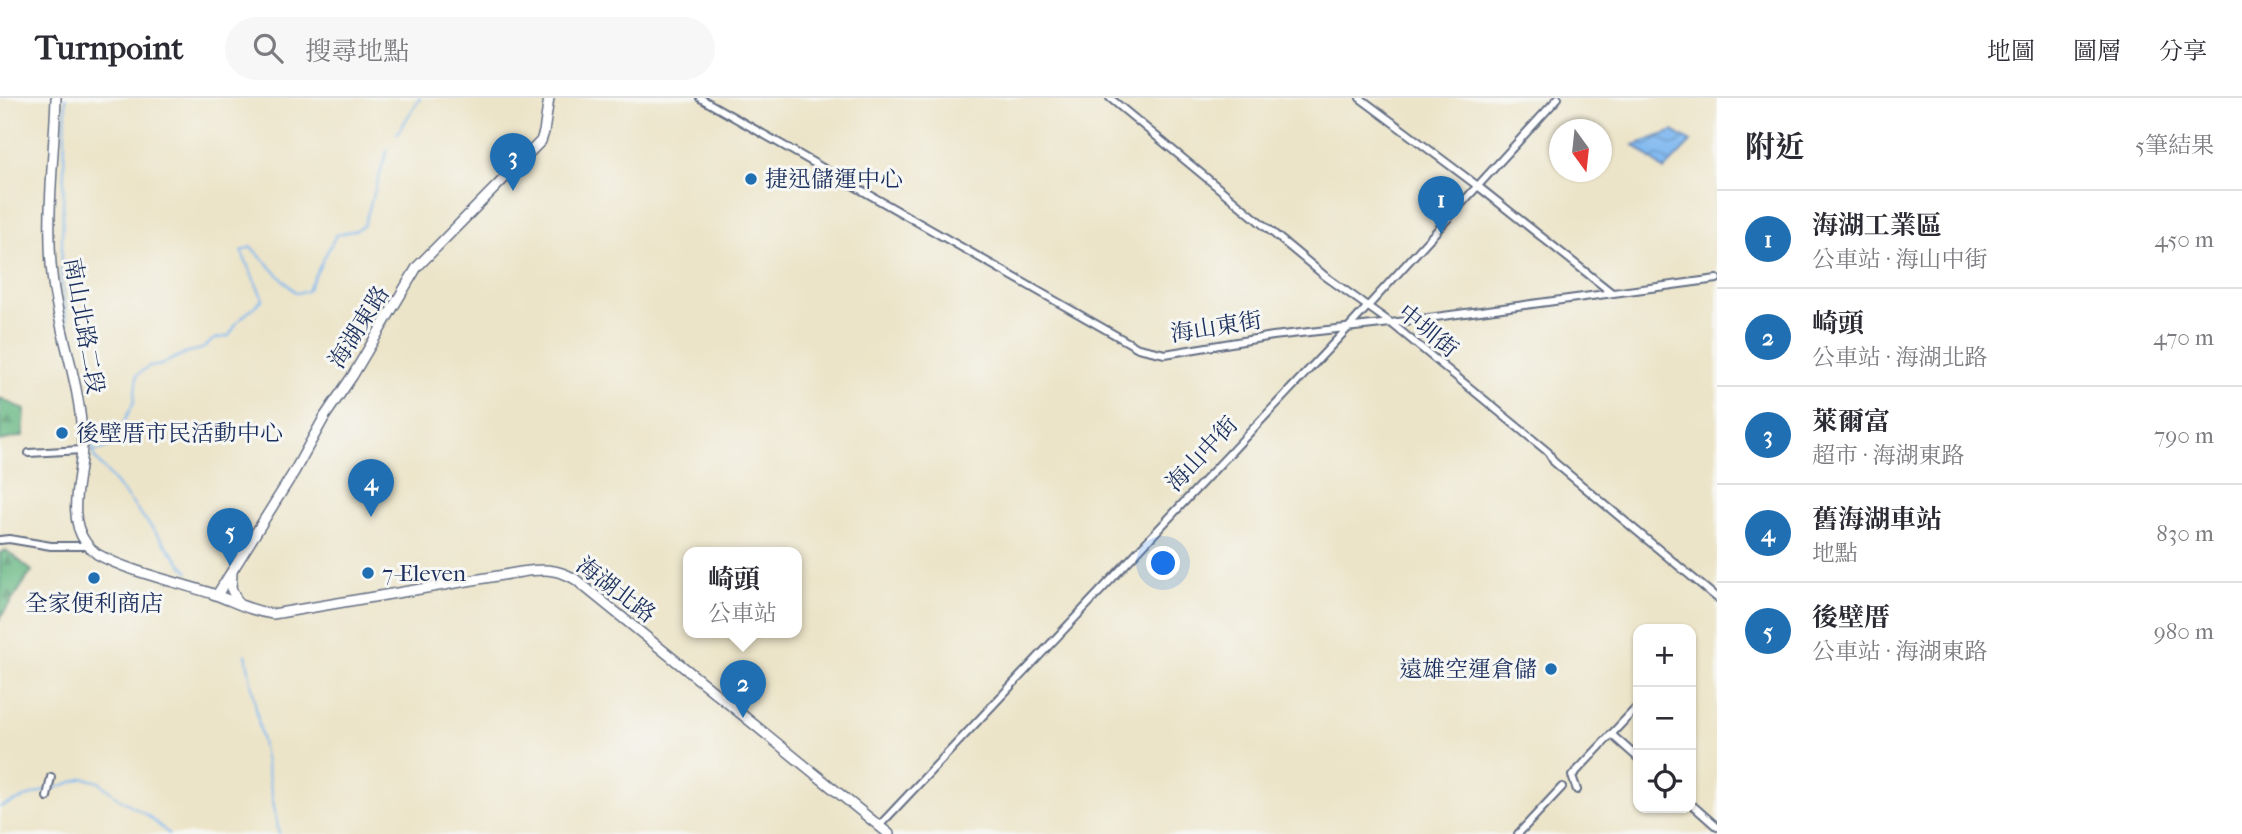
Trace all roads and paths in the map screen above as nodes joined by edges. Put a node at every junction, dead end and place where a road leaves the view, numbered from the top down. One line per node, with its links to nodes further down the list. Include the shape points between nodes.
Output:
1 (56, 98): 13 (street, 南山北路二段, via 50,265 78,398)
2 (549, 98): 17 (street, 海湖東路, via 541,141 417,267)
3 (700, 98): 12 (street, 海山東街, via 1138,348 1164,354)
4 (1110, 98): 10 (street, 中圳街, via 1325,276)
5 (1360, 98): 7 (street)
6 (1558, 98): 7 (street, 海山中街)
7 (1479, 187): 9 (street); 10 (street, 海山中街)
8 (1717, 279): 9 (street, 海山東街)
9 (1612, 293): 11 (street, 海山東街)
10 (1368, 306): 11 (street, 中圳街); 12 (street, 海山中街)
11 (1391, 323): 12 (street, 海山東街); 19 (street, 中圳街)
12 (1348, 328): 30 (street, 海山中街)
13 (82, 450): 14 (street); 16 (street, 南山北路二段, via 76,510)
14 (29, 453)
15 (0, 540): 16 (street)
16 (88, 546): 18 (street, via 120,563)
17 (232, 572): 18 (street, 海湖東路); 20 (street, via 231,588)
18 (216, 595): 20 (street, 海湖北路)
19 (1717, 598)
20 (239, 605): 30 (street, 海湖北路, via 273,614 521,572 563,572)
21 (1633, 711): 22 (street)
22 (1611, 734): 23 (street); 26 (street, via 1572,776)
23 (1633, 754)
24 (51, 777): 27 (street)
25 (1562, 787): 32 (street)
26 (1577, 790)
27 (47, 797)
28 (1696, 808): 29 (street)
29 (1717, 827)
30 (876, 830): 31 (street, 海湖北路)
31 (889, 834)
32 (1518, 834)

